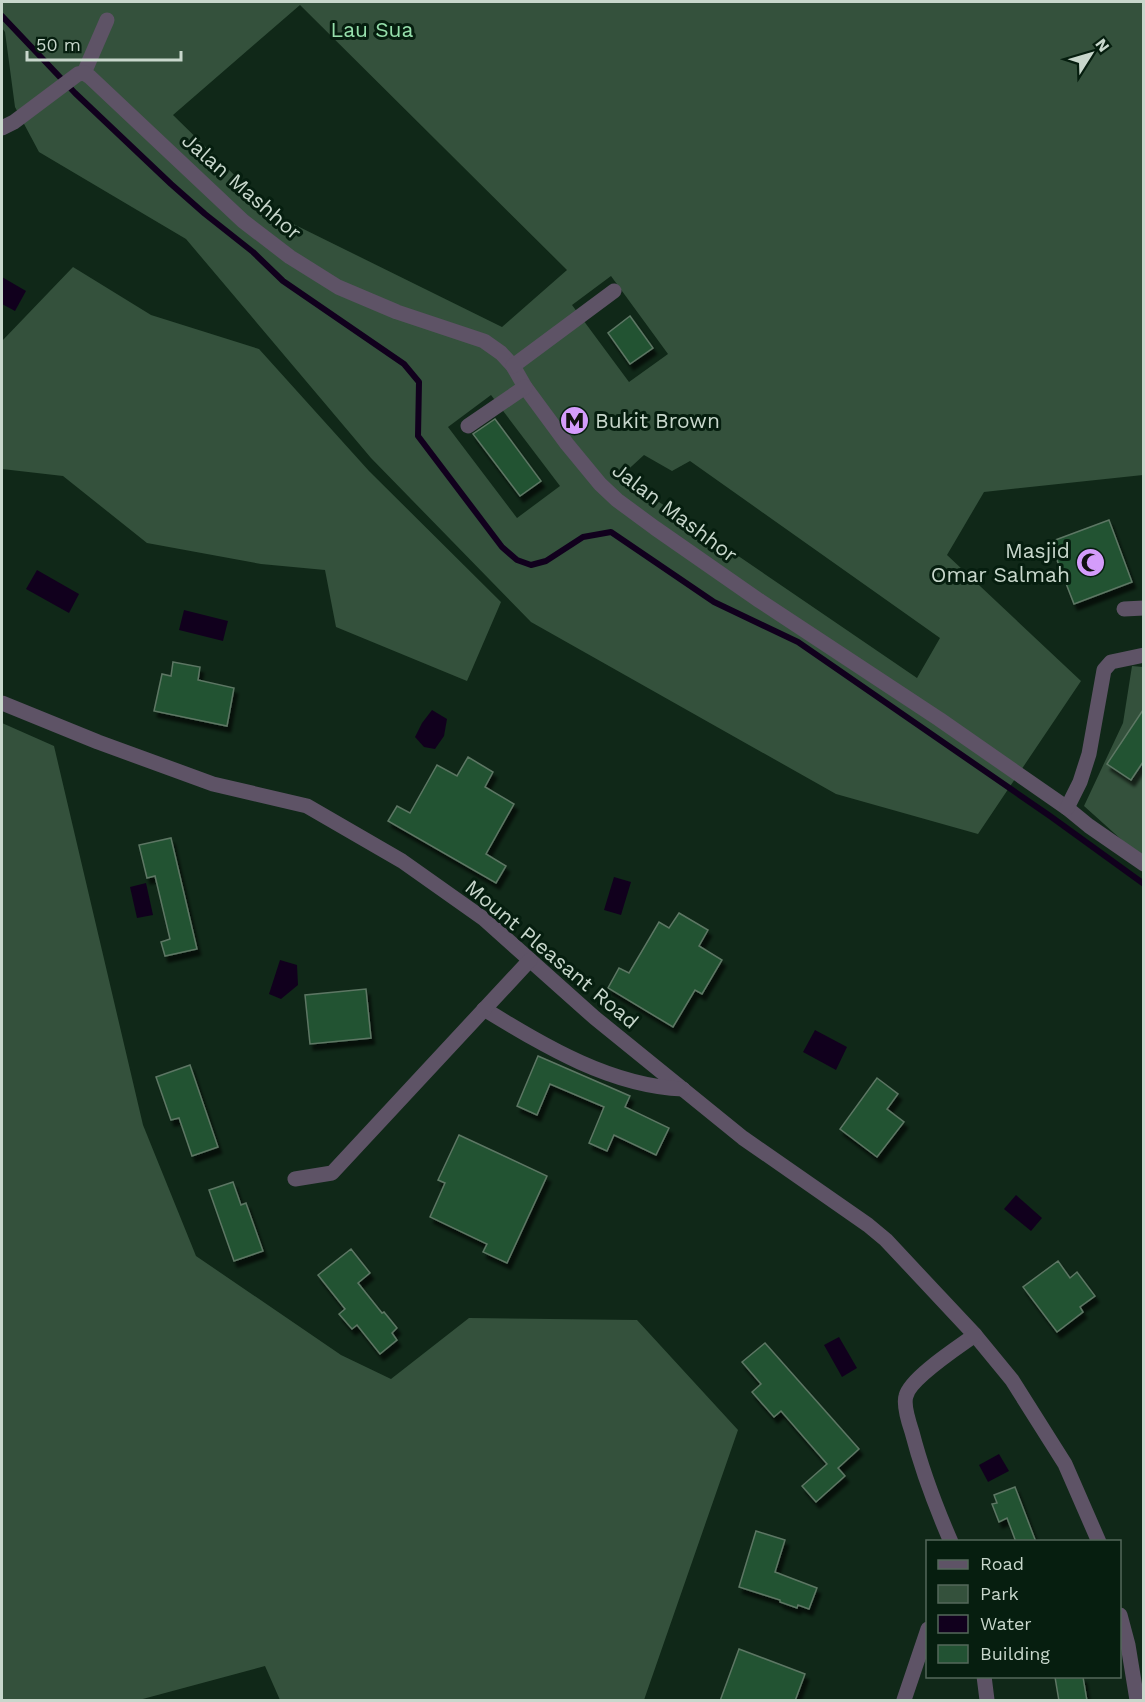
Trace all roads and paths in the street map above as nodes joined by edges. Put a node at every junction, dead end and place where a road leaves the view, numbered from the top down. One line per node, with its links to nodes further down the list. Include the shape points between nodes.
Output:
1 (107, 20): 2 (street)
2 (71, 80): 3 (street); 5 (street, Jalan Mashhor, via 90,77 243,221 290,257 338,287 484,341)
3 (2, 128)
4 (614, 291): 5 (street)
5 (513, 366): 6 (street, Jalan Mashhor)
6 (525, 387): 7 (street); 12 (street, Jalan Mashhor, via 567,444 617,500)
7 (468, 426)
8 (1143, 608): 9 (street)
9 (1124, 609)
10 (1143, 655): 12 (street, via 1111,662 1104,670 1089,754)
11 (2, 703): 14 (street, Mount Pleasant Road, via 213,784 307,806 402,861 484,919)
12 (1067, 808): 13 (street, Jalan Mashhor)
13 (1143, 864)
14 (530, 960): 15 (street); 16 (street, Mount Pleasant Road)
15 (484, 1009): 16 (street, via 549,1049 621,1080); 17 (street, via 332,1173)
16 (683, 1089): 18 (street, Mount Pleasant Road, via 886,1240)
17 (295, 1179)
18 (975, 1335): 19 (street, via 914,1382 906,1396 922,1469); 20 (street, Mount Pleasant Road, via 1012,1380 1065,1464)
19 (950, 1540)
20 (1098, 1540)
21 (1121, 1622): 26 (street)
22 (926, 1632): 24 (street)
23 (984, 1678): 25 (street)
24 (904, 1701)
25 (987, 1701)
26 (1137, 1701)

